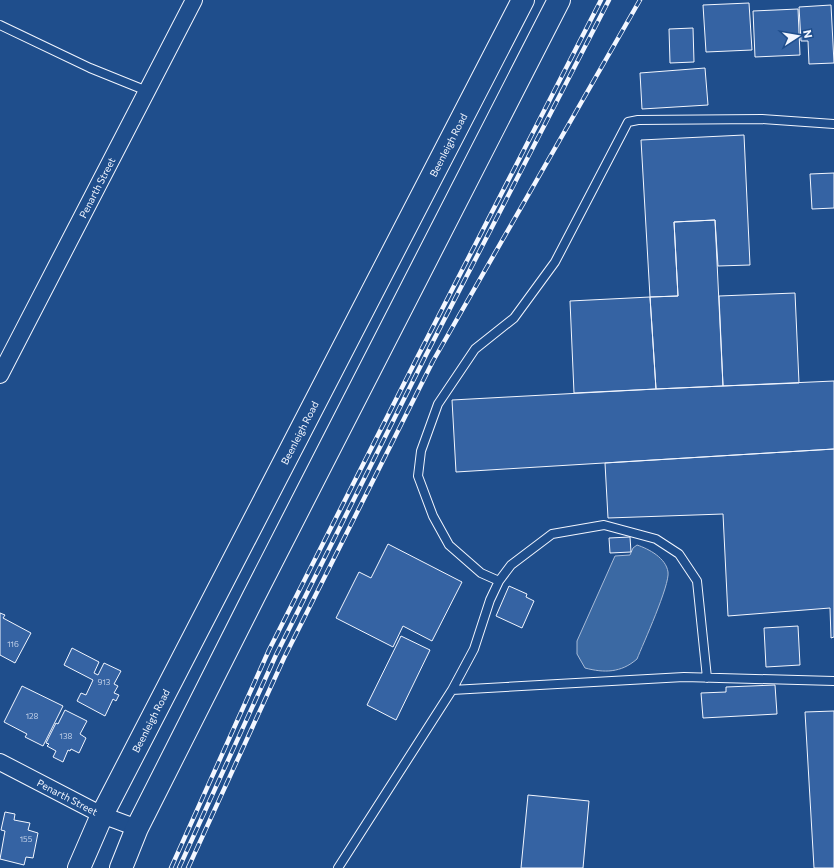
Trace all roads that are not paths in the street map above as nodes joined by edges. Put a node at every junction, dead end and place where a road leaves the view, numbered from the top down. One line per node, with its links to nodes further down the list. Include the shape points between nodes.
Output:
1 (194, 0): 5 (street, Penarth Street)
2 (523, 0): 13 (main road, Beenleigh Road)
3 (559, 0): 14 (main road)
4 (0, 24): 5 (lane, via 90,68)
5 (147, 91): 7 (street, Penarth Street)
6 (834, 124): 8 (lane, via 762,119 628,122 555,262 514,318 475,349 438,404 421,451 418,476 433,516 449,545 481,573)
7 (0, 375)
8 (499, 581): 9 (lane, via 512,565 552,534 604,525 656,539 679,554 697,581); 11 (lane, via 474,649)
9 (707, 678): 10 (lane); 11 (lane, via 684,677)
10 (834, 682)
11 (452, 690): 17 (lane)
12 (0, 762): 13 (street, Penarth Street)
13 (102, 815): 14 (street, Penarth Street); 15 (main road, Beenleigh Road)
14 (137, 828): 16 (main road)
15 (79, 868)
16 (121, 868)
17 (338, 868)

